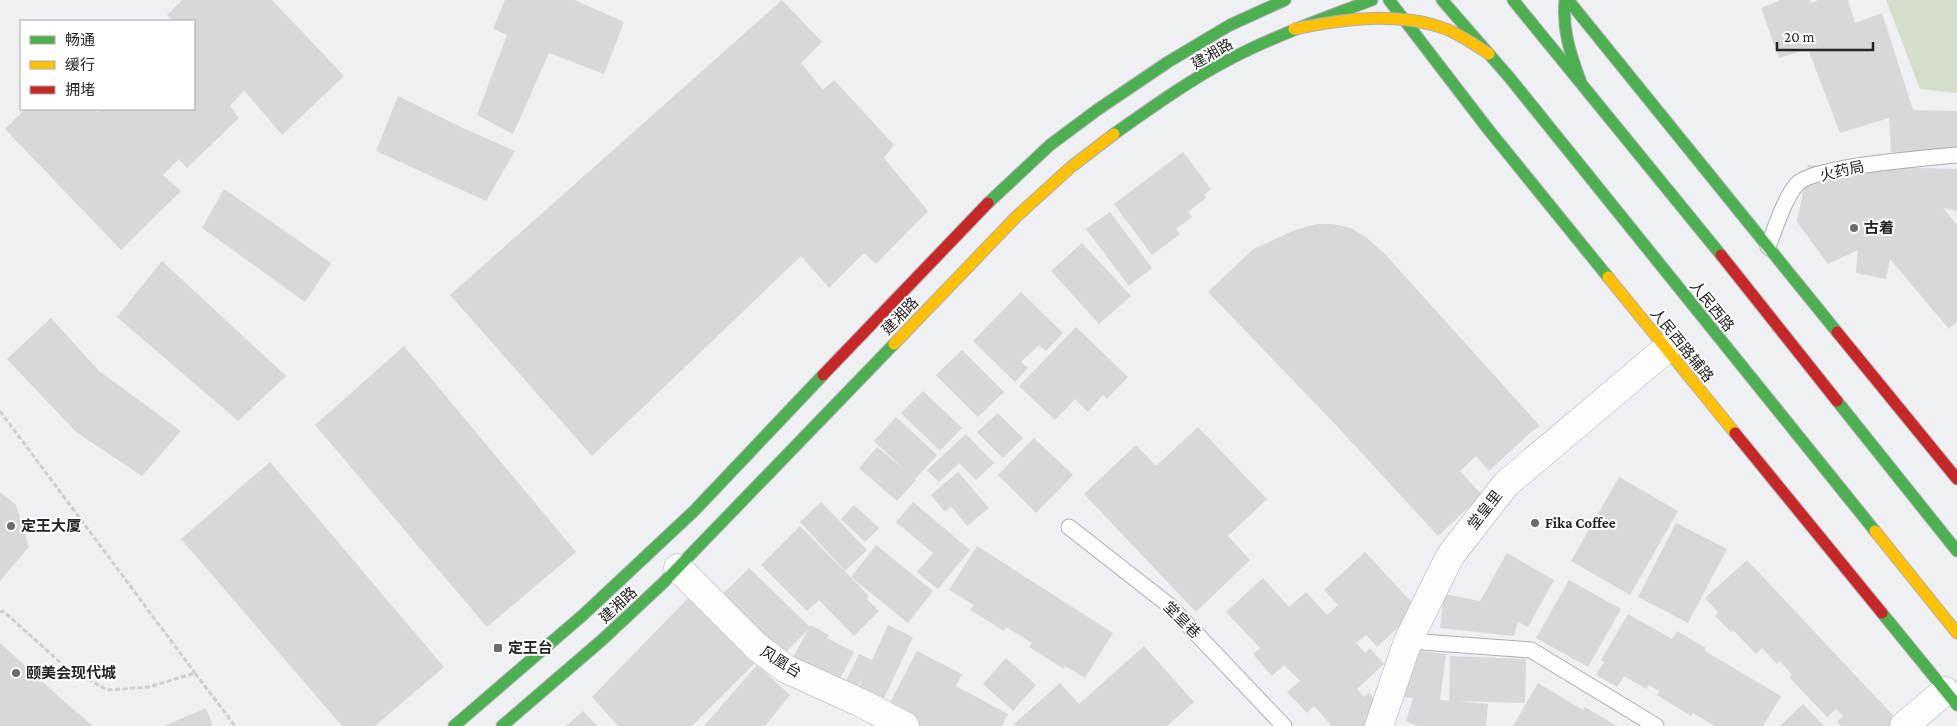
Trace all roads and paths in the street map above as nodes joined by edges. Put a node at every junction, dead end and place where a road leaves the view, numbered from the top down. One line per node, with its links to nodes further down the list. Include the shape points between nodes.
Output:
1 (1372, 0): 7 (main road, 建湘路, bridge)
2 (1389, 0): 12 (main road, 人民西路辅路, via 1488,129)
3 (1442, 0): 8 (main road, 人民西路, bridge)
4 (1512, 0): 9 (main road)
5 (1566, 0): 9 (main road, via 1564,28); 11 (main road)
6 (1280, 1): 24 (main road, 建湘路, via 1230,25 1168,62 1050,145 994,195 694,511 583,615)
7 (1294, 28): 8 (main road, bridge, via 1365,18 1415,21 1456,34); 17 (main road, 建湘路, via 1242,53 1182,88 1071,167 1017,216)
8 (1489, 54): 19 (main road, 人民西路)
9 (1581, 84): 16 (main road)
10 (1957, 155): 11 (lane, 火药局, via 1882,162 1818,175 1798,183)
11 (1768, 247): 14 (main road)
12 (1666, 349): 20 (street, 堂皇里, via 1506,484 1450,556); 22 (main road, 人民西路辅路)
13 (0, 411): 21 (path)
14 (1957, 479)
15 (1069, 527): 27 (lane, 堂皇巷, via 1170,606)
16 (1957, 551)
17 (678, 568): 25 (main road, 建湘路, via 602,640); 26 (street, 风凰台, via 757,647 786,669)
18 (0, 612): 21 (path, via 62,664 107,690 149,687)
19 (1957, 633)
20 (1408, 641): 28 (street, 堂皇里); 29 (lane, via 1530,650)
21 (195, 673): 23 (path)
22 (1951, 698): 30 (street)
23 (235, 726)
24 (454, 726)
25 (502, 726)
26 (904, 726)
27 (1284, 726)
28 (1379, 726)
29 (1656, 726)
30 (1904, 726)

